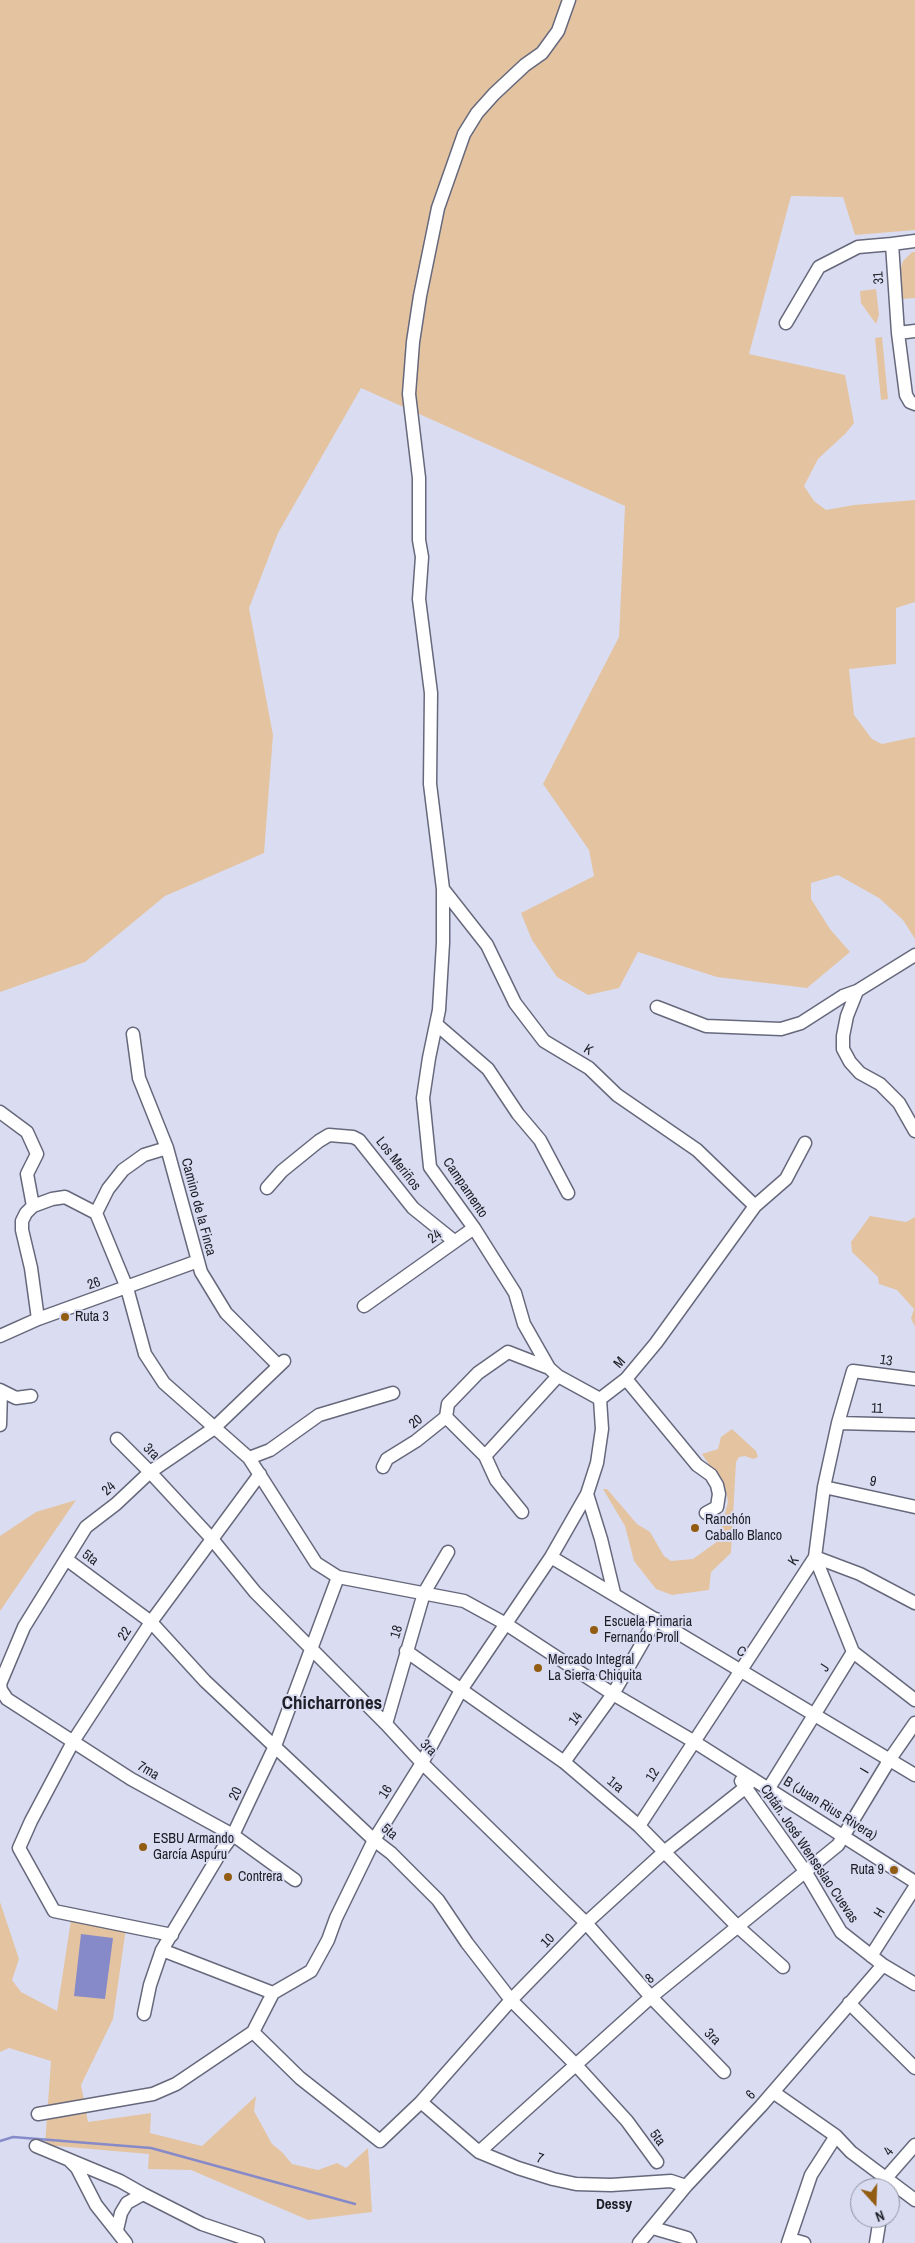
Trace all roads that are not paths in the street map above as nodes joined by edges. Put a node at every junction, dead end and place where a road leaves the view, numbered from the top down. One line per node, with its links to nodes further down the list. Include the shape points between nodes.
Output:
1 (569, 0): 8 (street, Campamento, via 558,31 542,52 494,94 464,134 438,208 420,296 409,394 419,478 422,558 419,599 431,693 430,784)
2 (915, 241): 3 (street)
3 (892, 244): 4 (street, via 858,247 820,267); 6 (street, 31)
4 (786, 323)
5 (915, 331): 6 (street)
6 (898, 332): 7 (street, 31, via 906,395)
7 (915, 404)
8 (443, 889): 12 (street, Campamento, via 443,943); 21 (street, K, via 487,945 515,1003 544,1041 589,1068 617,1095 697,1150)
9 (915, 955): 10 (street)
10 (857, 991): 11 (street, via 843,996 801,1023 781,1029 706,1026); 15 (street, via 847,1016 843,1049 860,1073 880,1084 899,1104)
11 (657, 1007)
12 (436, 1024): 19 (street, via 488,1069 540,1140); 23 (street, Campamento, via 423,1098 430,1167)
13 (132, 1034): 17 (street, Camino de la Finca, via 139,1078)
14 (0, 1112): 20 (street, via 27,1132 37,1154 27,1174)
15 (915, 1131)
16 (805, 1143): 21 (street, M, via 786,1179)
17 (167, 1148): 22 (street, via 144,1155 123,1170 108,1189); 25 (street, Camino de la Finca)
18 (267, 1188): 24 (street, Los Meriños, via 282,1171 329,1135 353,1137 359,1140 413,1208)
19 (568, 1193)
20 (32, 1206): 22 (street, via 65,1197); 28 (street, via 26,1213 22,1230)
21 (755, 1206): 33 (street, M, via 656,1343)
22 (96, 1213): 26 (street)
23 (474, 1228): 24 (street, 24); 32 (street, Campamento, via 515,1293 524,1324)
24 (454, 1241): 27 (street, 24)
25 (198, 1261): 26 (street, 26); 30 (street, Camino de la Finca, via 201,1272 226,1313)
26 (127, 1288): 28 (street, 26); 43 (street, via 145,1354 164,1383)
27 (364, 1306)
28 (38, 1319): 29 (street, 26)
29 (0, 1336)
30 (281, 1363): 43 (street, 24)
31 (853, 1371): 34 (street, 13); 40 (street, K)
32 (554, 1372): 38 (street); 39 (street, via 508,1352 478,1373 448,1404); 45 (street)
33 (626, 1379): 38 (street, M); 54 (street, via 697,1465 711,1475 719,1494 716,1508)
34 (915, 1379)
35 (0, 1390): 37 (street, via 16,1398); 41 (street)
36 (393, 1394): 46 (street, via 319,1415 270,1450)
37 (31, 1396)
38 (600, 1399): 51 (street, via 602,1429 597,1463)
39 (446, 1417): 45 (street); 47 (street, 20, via 387,1459)
40 (838, 1423): 42 (street, 11); 50 (street, K)
41 (0, 1425)
42 (915, 1426)
43 (213, 1429): 46 (street); 48 (street, 24)
44 (117, 1439): 48 (street, 3ra)
45 (485, 1456): 53 (street, via 496,1480)
46 (249, 1458): 49 (street)
47 (383, 1468)
48 (150, 1472): 55 (street, 3ra); 59 (street, 24, via 86,1527)
49 (260, 1474): 55 (street, 22); 60 (street, via 316,1563)
50 (824, 1487): 52 (street, 9); 57 (street, K)
51 (587, 1494): 58 (street); 62 (street)
52 (915, 1507)
53 (522, 1512)
54 (706, 1512)
55 (212, 1539): 65 (street, 22); 67 (street, 3ra, via 254,1592)
56 (448, 1552): 61 (street, 18)
57 (815, 1556): 63 (street, via 860,1574); 69 (street); 70 (street, K)
58 (551, 1557): 62 (street, C); 66 (street)
59 (66, 1559): 65 (street, 5ta); 71 (street, 24, via 24,1627)
60 (338, 1577): 61 (street, B (Juan Rius Rivera)); 67 (street, 20)
61 (424, 1593): 66 (street, B (Juan Rius Rivera), via 464,1601); 68 (street, 18)
62 (614, 1593): 64 (street, C)
63 (915, 1603)
64 (656, 1619): 70 (street, C); 73 (street, 14)
65 (151, 1622): 78 (street, 22); 80 (street, 5ta, via 205,1681)
66 (506, 1624): 72 (street, 16); 73 (street, B (Juan Rius Rivera))
67 (310, 1650): 77 (street, 3ra); 80 (street, 20)
68 (406, 1651): 72 (street, 1ra); 77 (street, 18)
69 (853, 1652): 74 (street); 75 (street, J)
70 (741, 1669): 75 (street, C); 79 (street, K)
71 (2, 1679): 78 (street, 7ma, via 1,1690 7,1699)
72 (461, 1690): 82 (street, 1ra); 83 (street, 16)
73 (613, 1694): 79 (street, B (Juan Rius Rivera)); 82 (street, 14)
74 (915, 1700)
75 (814, 1714): 81 (street, C); 86 (street, J)
76 (915, 1723): 81 (street, I)
77 (386, 1724): 83 (street, 3ra)
78 (74, 1740): 88 (street, 7ma, via 131,1779); 98 (street, 22, via 19,1848 54,1911)
79 (693, 1740): 85 (street, B (Juan Rius Rivera), via 728,1763); 87 (street, 12)
80 (275, 1746): 88 (street, 20); 90 (street, 5ta)
81 (890, 1759): 84 (street, C); 89 (street, I)
82 (564, 1762): 87 (street, 1ra)
83 (422, 1764): 90 (street, 16); 96 (street, 3ra)
84 (915, 1775)
85 (749, 1783): 86 (street, B (Juan Rius Rivera)); 91 (street, 10); 92 (street, Cptán. José Wenseslao Cuevas)
86 (769, 1788): 89 (street, B (Juan Rius Rivera))
87 (639, 1826): 91 (street, 1ra)
88 (233, 1835): 93 (street, 7ma); 98 (street, 20)
89 (843, 1836): 92 (street, 8, via 838,1845); 94 (street, B (Juan Rius Rivera))
90 (374, 1840): 104 (street, 16, via 311,1970); 106 (street, 5ta, via 438,1900 466,1943)
91 (664, 1852): 96 (street, 10); 97 (street, 1ra)
92 (805, 1871): 97 (street, 8); 100 (street, Cptán. José Wenseslao Cuevas, via 841,1932)
93 (294, 1880)
94 (915, 1882)
95 (915, 1887): 100 (street, H)
96 (586, 1923): 105 (street, 3ra); 106 (street, 10)
97 (737, 1926): 102 (street, 1ra); 105 (street, 8)
98 (172, 1935): 99 (street, 20)
99 (162, 1950): 104 (street); 108 (street, 20)
100 (871, 1956): 101 (street, Cptán. José Wenseslao Cuevas)
101 (883, 1965): 103 (street, Cptán. José Wenseslao Cuevas); 107 (street, 6)
102 (783, 1967)
103 (915, 1984)
104 (273, 1993): 109 (street)
105 (652, 1997): 110 (street, 8); 112 (street, 3ra)
106 (511, 2000): 110 (street, 5ta); 114 (street, 10)
107 (849, 2003): 111 (street); 113 (street, 6)
108 (144, 2014)
109 (254, 2032): 114 (street, 10, via 300,2078 380,2141); 115 (street, via 176,2084 153,2094)
110 (575, 2064): 119 (street, 8); 121 (street, 5ta, via 627,2121)
111 (915, 2068)
112 (724, 2072)
113 (773, 2092): 116 (street); 124 (street, 6)
114 (421, 2102): 119 (street, 7)
115 (38, 2114)
116 (836, 2136): 122 (street); 131 (street, via 811,2176)
117 (915, 2145): 123 (street, 4)
118 (36, 2146): 120 (street)
119 (479, 2152): 124 (street, 7, via 518,2168 576,2184 671,2181)
120 (68, 2160): 126 (street); 130 (street, via 77,2168 96,2206)
121 (657, 2162)
122 (880, 2178)
123 (890, 2178)
124 (686, 2186): 128 (street, 6)
125 (900, 2191): 127 (street)
126 (143, 2194): 130 (street, via 127,2204); 133 (street, via 202,2224)
127 (915, 2200)
128 (653, 2228): 134 (street, 6); 135 (street, via 687,2238)
129 (878, 2228): 137 (street)
130 (117, 2230): 132 (street)
131 (789, 2241): 136 (street)
132 (126, 2243)
133 (258, 2243)
134 (639, 2243)
135 (690, 2243)
136 (804, 2243)
137 (876, 2243)

